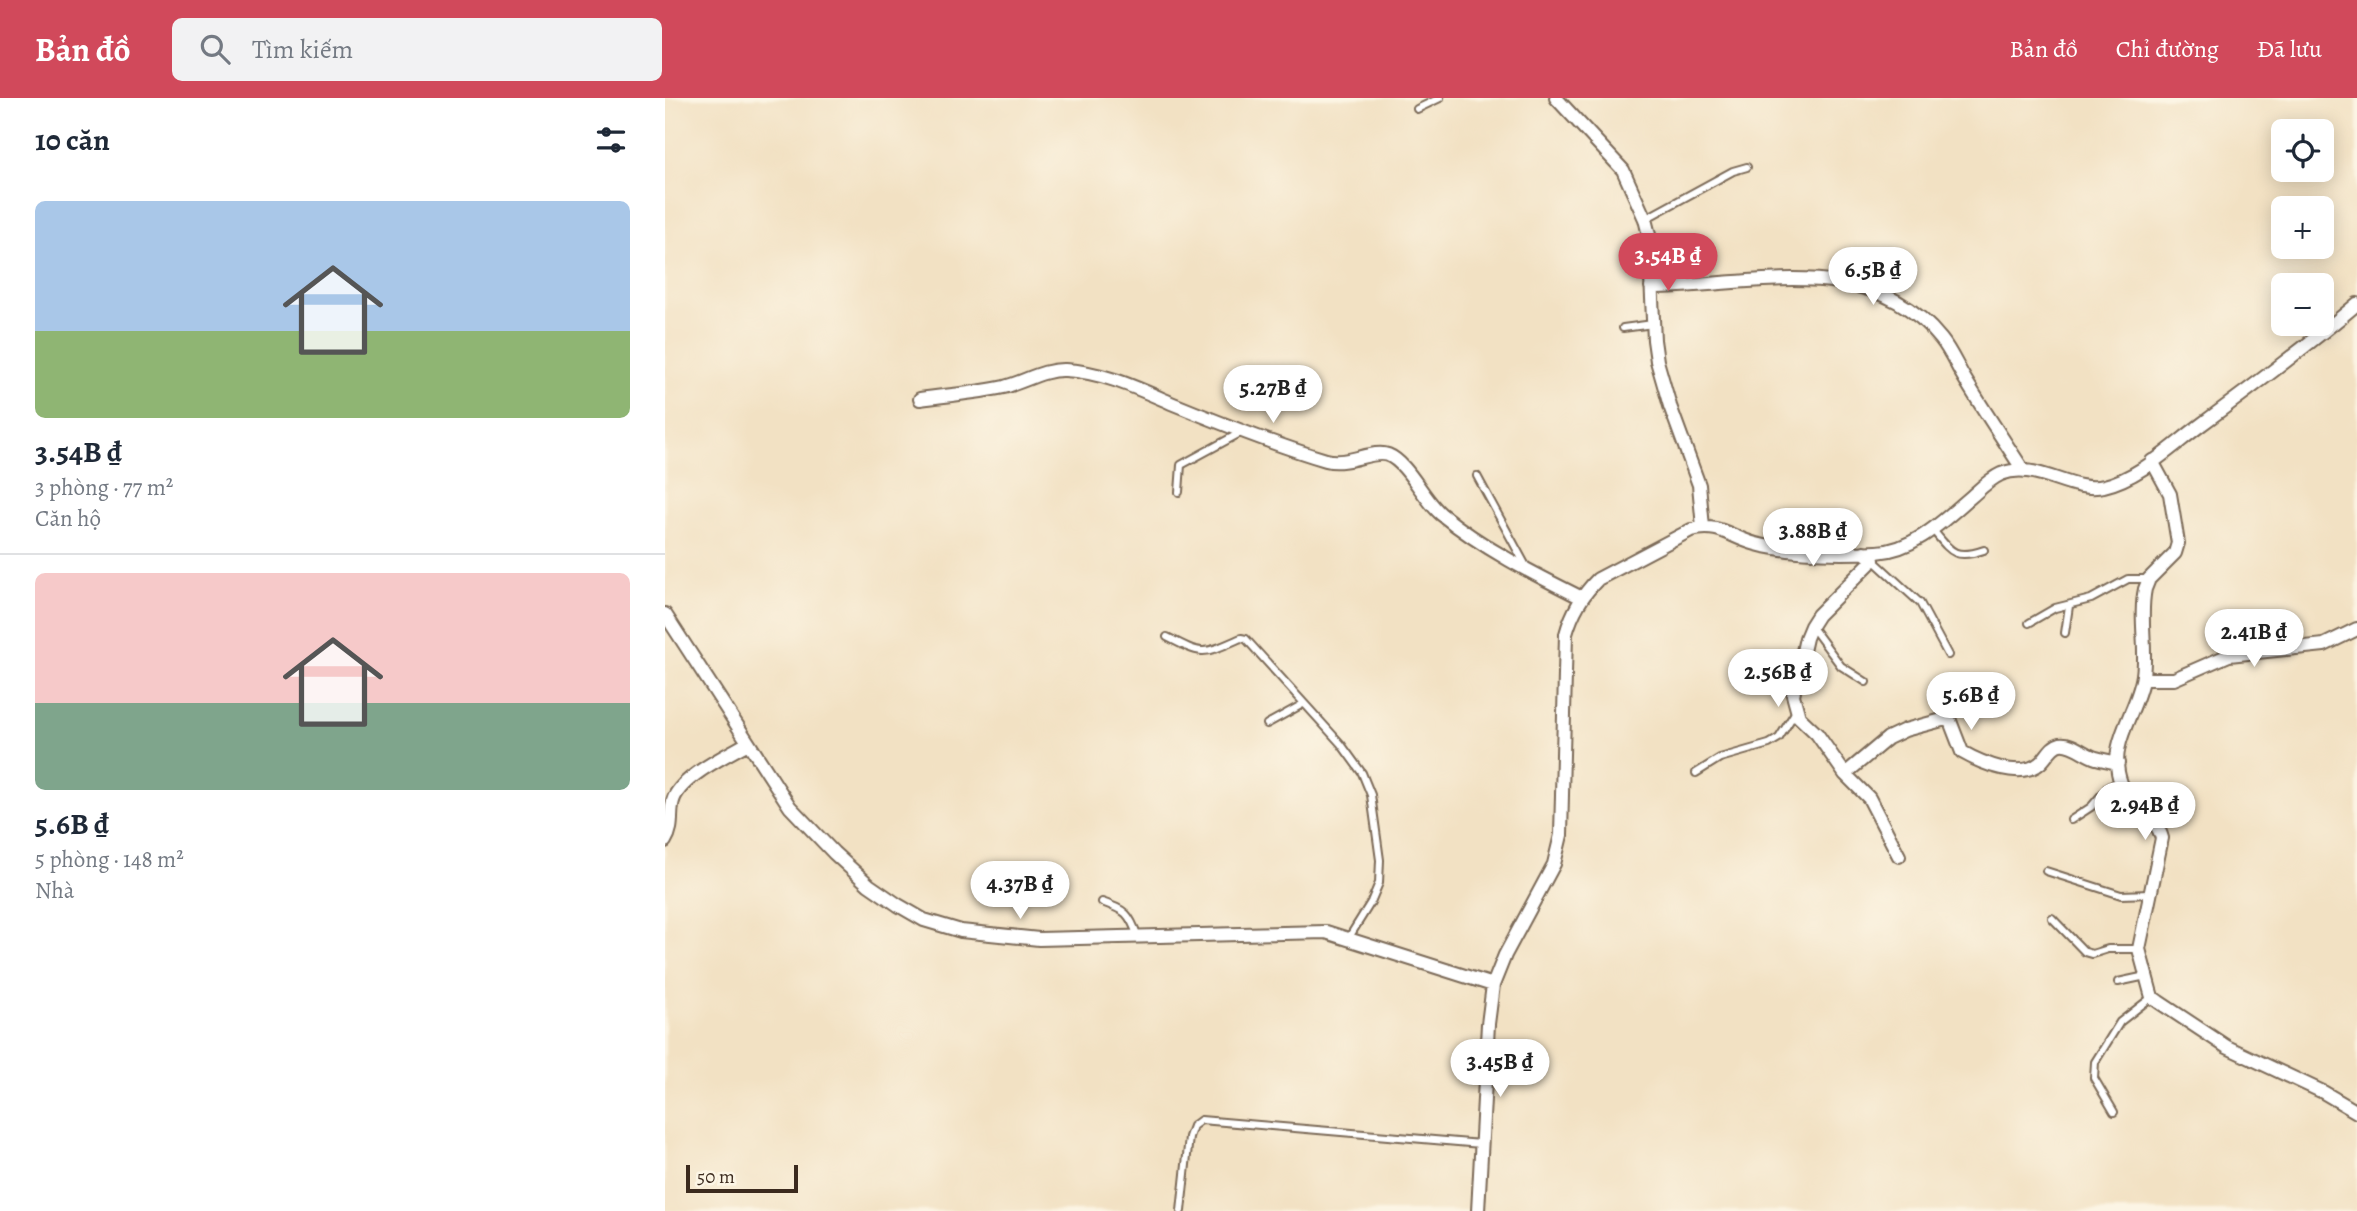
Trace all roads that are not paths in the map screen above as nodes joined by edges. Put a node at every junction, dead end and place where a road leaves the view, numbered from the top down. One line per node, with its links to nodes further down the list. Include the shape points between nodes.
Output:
1 (1440, 98): 3 (lane)
2 (1556, 98): 5 (street, via 1623,170)
3 (1417, 109)
4 (1747, 167): 5 (lane)
5 (1645, 219): 6 (street)
6 (1651, 287): 8 (street); 13 (street, via 1751,279 1828,280 1878,291 1906,306 1942,340)
7 (2357, 304): 12 (street)
8 (1653, 324): 9 (lane); 16 (street, via 1670,406 1699,485)
9 (1623, 328)
10 (920, 399): 11 (street, via 1004,387 1066,370 1127,383)
11 (1242, 432): 15 (lane, via 1181,465); 20 (street, via 1336,462 1388,455 1437,511 1494,553)
12 (2152, 461): 13 (street, via 2129,477 2092,488); 21 (street, via 2170,494 2178,543 2175,553)
13 (2023, 470): 17 (street, via 1990,480)
14 (1477, 476): 20 (lane)
15 (1179, 492)
16 (1703, 527): 19 (street, via 1778,548); 22 (street, via 1598,579)
17 (1932, 529): 18 (lane, via 1957,553 1967,556); 19 (street)
18 (1984, 550)
19 (1869, 556): 26 (street); 30 (lane, via 1920,603)
20 (1529, 571): 22 (street)
21 (2150, 579): 23 (lane, via 2128,579); 31 (street, via 2143,598)
22 (1582, 598): 56 (street, via 1566,634 1561,835 1554,864)
23 (2069, 606): 25 (lane, via 2055,608); 28 (lane)
24 (666, 618): 36 (street)
25 (2029, 624)
26 (1811, 626): 32 (lane, via 1841,666); 34 (street, via 1793,695)
27 (2357, 629): 31 (street, via 2325,645 2229,655 2174,679)
28 (2066, 633)
29 (1167, 637): 33 (lane, via 1197,652 1246,639)
30 (1948, 655)
31 (2143, 679): 37 (street, via 2120,741)
32 (1866, 682)
33 (1303, 704): 35 (lane); 52 (lane, via 1341,744 1371,795 1379,883)
34 (1796, 711): 38 (lane, via 1779,738 1720,758); 39 (street)
35 (1267, 724)
36 (748, 743): 42 (street, via 696,775); 51 (street, via 790,807 834,853 869,885 924,920 992,936)
37 (2117, 763): 39 (street, via 2063,744 2056,745 2033,768 1991,765 1962,752 1951,721 1946,719 1888,738); 40 (street)
38 (1696, 774)
39 (1846, 774): 46 (street, via 1869,798)
40 (2121, 782): 43 (lane, via 2108,787 2091,807); 44 (street)
41 (2183, 791): 44 (lane, via 2175,818)
42 (669, 801): 45 (street, via 673,822)
43 (2071, 820)
44 (2157, 825): 48 (street, via 2162,838)
45 (665, 841)
46 (1899, 856)
47 (2046, 871): 48 (lane, via 2121,895)
48 (2150, 894): 53 (street)
49 (1102, 902): 51 (lane, via 1125,911)
50 (2052, 918): 53 (lane, via 2085,952)
51 (1138, 937): 52 (street, via 1326,932)
52 (1348, 939): 56 (street)
53 (2139, 949): 54 (street)
54 (2146, 976): 55 (lane); 57 (street)
55 (2119, 982)
56 (1493, 985): 60 (street)
57 (2152, 997): 58 (lane, via 2120,1022 2095,1062 2094,1077); 59 (street, via 2227,1047 2323,1091)
58 (2114, 1112)
59 (2357, 1112)
60 (1481, 1144): 61 (lane, via 1201,1120 1189,1137); 62 (street)
61 (1181, 1211)
62 (1478, 1211)

